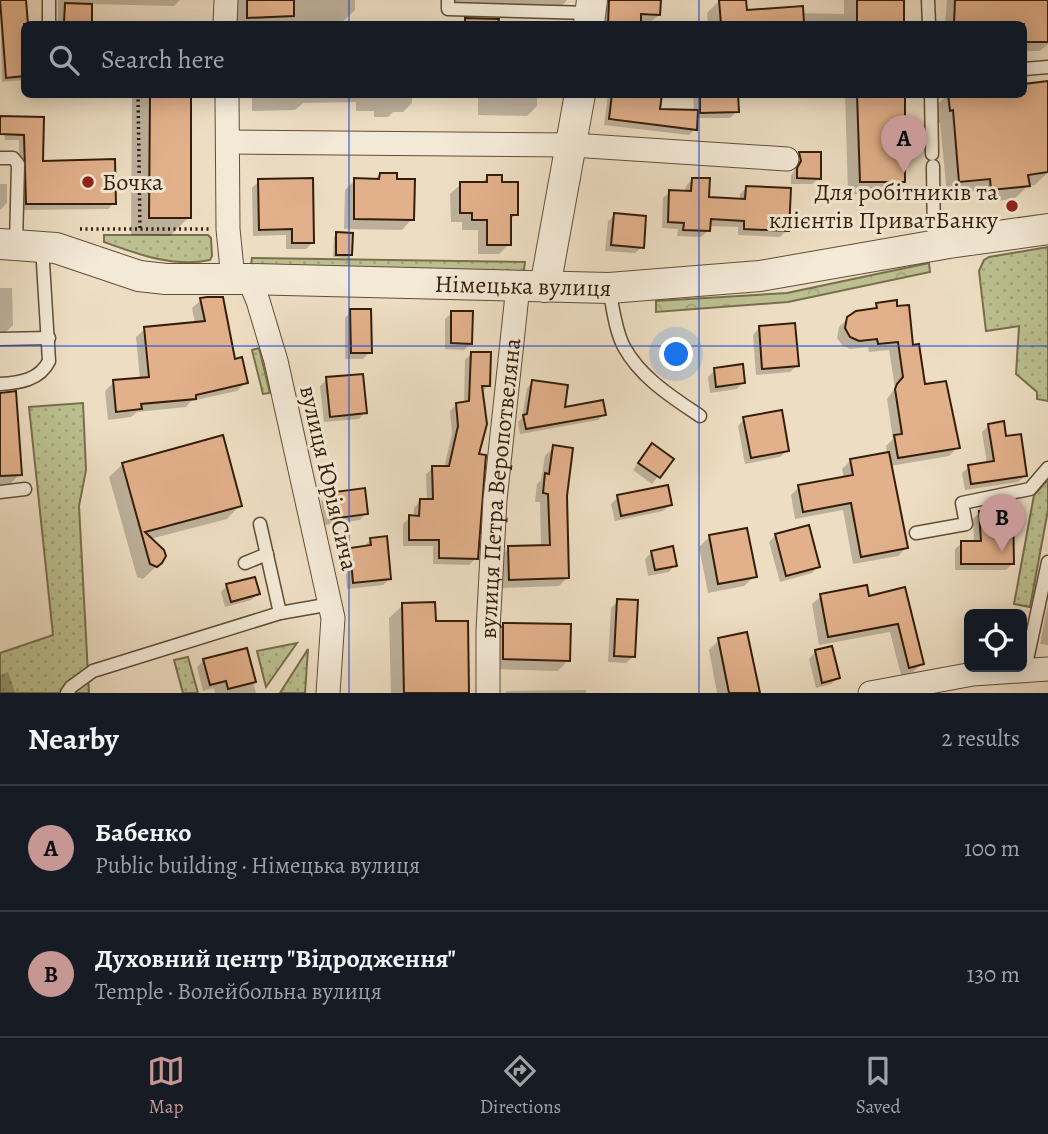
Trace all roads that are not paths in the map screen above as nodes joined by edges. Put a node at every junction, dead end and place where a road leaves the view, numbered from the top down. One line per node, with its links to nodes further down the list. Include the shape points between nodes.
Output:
1 (49, 0): 6 (lane)
2 (226, 0): 7 (street)
3 (448, 0): 5 (lane, via 448,9)
4 (928, 0): 8 (lane)
5 (591, 12)
6 (48, 21)
7 (225, 21)
8 (929, 21)
9 (1048, 67): 10 (lane)
10 (1027, 69)
11 (227, 98): 14 (street, вулиця Юрія Сича)
12 (579, 98): 15 (street, вулиця Петра Веропотвеляна)
13 (930, 98): 20 (lane)
14 (228, 142): 15 (street); 21 (street, вулиця Юрія Сича, via 228,229)
15 (572, 145): 17 (street); 22 (street, вулиця Петра Веропотвеляна)
16 (0, 158): 19 (lane, via 13,158 18,164)
17 (787, 159)
18 (1048, 229): 20 (street, Німецька вулиця)
19 (20, 245): 21 (street, Німецька вулиця, via 84,256 139,276); 24 (lane)
20 (934, 246): 23 (street, Німецька вулиця, via 760,276)
21 (241, 279): 22 (street, Німецька вулиця); 36 (street, вулиця Юрія Сича, via 258,301 276,361)
22 (532, 287): 23 (street, Німецька вулиця); 41 (street, вулиця Петра Веропотвеляна, via 495,500)
23 (609, 288): 27 (lane, via 624,346 640,369)
24 (49, 338): 25 (lane); 26 (lane, via 46,369 17,383)
25 (0, 339)
26 (0, 384)
27 (700, 416)
28 (1048, 468): 32 (lane, via 1030,489 962,503 966,524)
29 (25, 489): 30 (lane)
30 (0, 492)
31 (260, 524): 33 (lane)
32 (916, 533)
33 (267, 554): 35 (lane); 37 (lane)
34 (1048, 562): 38 (lane)
35 (246, 563)
36 (331, 604): 37 (lane); 40 (street, вулиця Юрія Сича)
37 (280, 613): 39 (lane, via 93,671)
38 (1037, 669): 42 (street)
39 (66, 693)
40 (328, 693)
41 (488, 693)
42 (870, 693)

